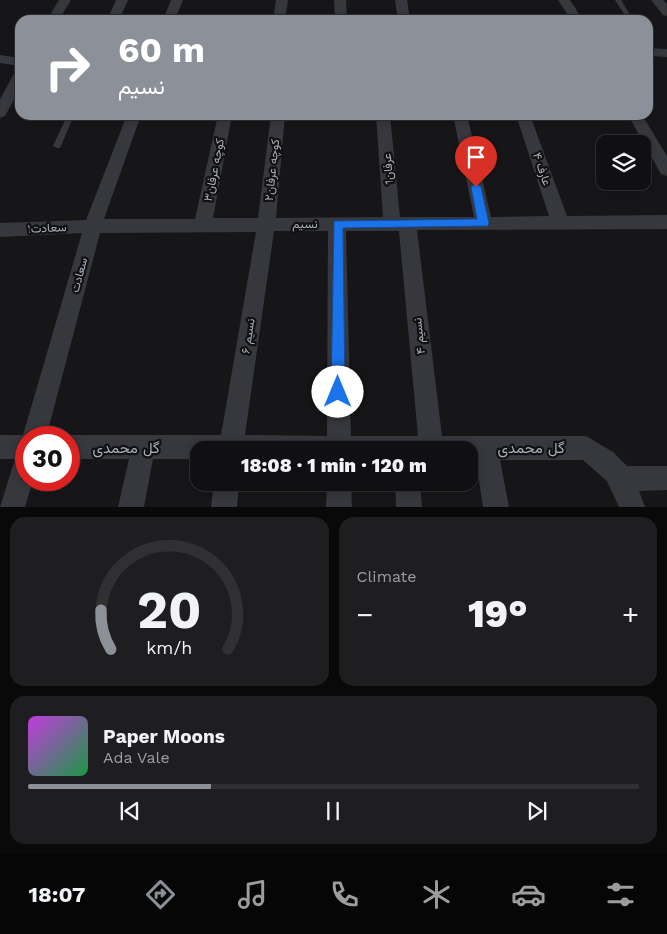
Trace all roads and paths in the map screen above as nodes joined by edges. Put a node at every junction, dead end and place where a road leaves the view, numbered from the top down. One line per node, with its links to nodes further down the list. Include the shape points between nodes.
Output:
1 (65, 0): 11 (street)
2 (122, 0): 12 (street)
3 (177, 0): 13 (street)
4 (282, 0): 14 (street)
5 (340, 0): 15 (street)
6 (401, 0): 16 (street)
7 (564, 0): 17 (street)
8 (618, 0): 18 (lane)
9 (657, 0): 10 (street)
10 (667, 12)
11 (55, 15)
12 (115, 15)
13 (171, 15)
14 (280, 15)
15 (341, 15)
16 (403, 15)
17 (574, 15)
18 (627, 15)
19 (657, 52): 22 (street)
20 (0, 59): 21 (street)
21 (15, 61)
22 (667, 68)
23 (15, 84): 24 (street)
24 (0, 113)
25 (68, 120): 33 (lane)
26 (132, 120): 42 (street, سعادت)
27 (224, 120): 41 (street, کوچه عرفان۳)
28 (277, 120): 38 (street, کوچه عرفان۲)
29 (384, 120): 40 (street, عرفان1)
30 (461, 120): 37 (street)
31 (525, 120): 35 (street, عارف ۴)
32 (638, 120): 34 (street)
33 (57, 146)
34 (667, 170)
35 (560, 222): 36 (street, نسیم); 37 (street, نسیم)
36 (667, 222)
37 (484, 223): 40 (street, نسیم)
38 (266, 224): 39 (street, نسیم); 41 (street, نسیم); 45 (street, نسیم ۶)
39 (338, 224): 40 (street, نسیم); 46 (street)
40 (399, 224): 47 (street, نسیم ۴)
41 (203, 225): 42 (street, نسیم)
42 (93, 226): 43 (street, سعادت۱); 44 (street, سعادت)
43 (0, 230)
44 (37, 426)
45 (232, 441)
46 (338, 441)
47 (430, 441)
48 (0, 447): 49 (street)
49 (15, 447)
50 (80, 447): 51 (street, گل محمدی)
51 (143, 448): 54 (street, گل محمدی); 62 (street)
52 (478, 448): 53 (street, گل محمدی)
53 (486, 448): 56 (street, گل محمدی, via 586,448 609,462); 66 (street)
54 (190, 449)
55 (667, 478): 56 (street)
56 (622, 479): 67 (street, گل محمدی)
57 (17, 491): 61 (street)
58 (226, 491): 63 (street)
59 (339, 491): 64 (street)
60 (408, 491): 65 (street)
61 (12, 506)
62 (130, 506)
63 (224, 506)
64 (339, 506)
65 (409, 506)
66 (496, 506)
67 (632, 506)

